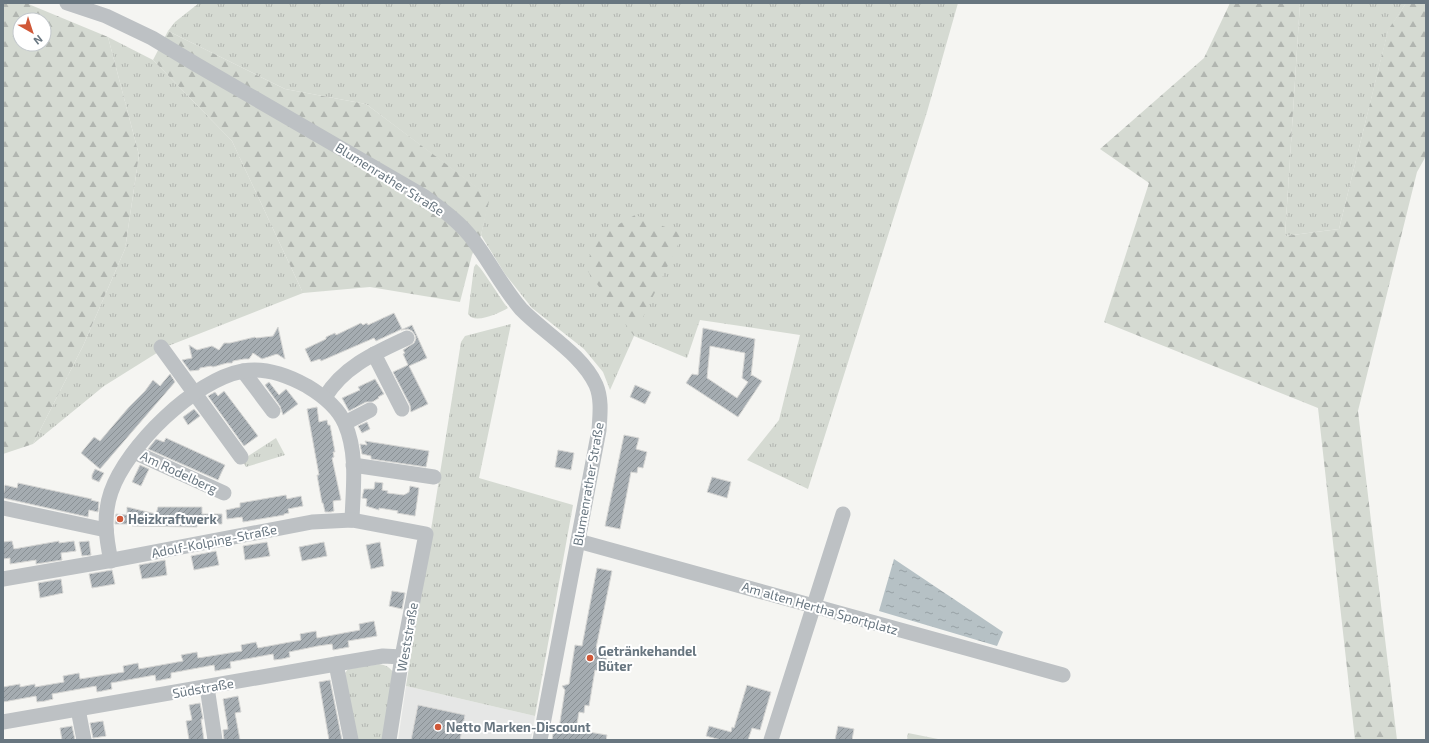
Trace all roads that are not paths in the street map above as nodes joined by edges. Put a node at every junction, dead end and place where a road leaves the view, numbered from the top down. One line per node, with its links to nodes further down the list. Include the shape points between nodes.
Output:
1 (67, 3): 22 (street, Blumenrather Straße, via 106,16 152,38 424,197 458,222 522,310 580,361 596,385 600,404 599,430)
2 (407, 338): 4 (street)
3 (161, 347): 6 (street)
4 (374, 354): 7 (street, via 355,364 331,387); 8 (street)
5 (243, 371): 6 (street, Am Rodelberg); 7 (street, Am Rodelberg, via 272,372 298,381); 10 (street)
6 (194, 394): 12 (street, Am Rodelberg, via 163,419); 13 (street)
7 (325, 397): 11 (street, Am Rodelberg)
8 (402, 409)
9 (370, 410): 11 (street)
10 (273, 411)
11 (345, 422): 14 (street, Am Rodelberg, via 354,452)
12 (134, 452): 16 (street, Am Rodelberg); 20 (street, Am Rodelberg, via 111,492 106,514)
13 (241, 457)
14 (353, 465): 15 (street); 19 (street, Am Rodelberg)
15 (434, 477)
16 (224, 493)
17 (3, 508): 20 (street)
18 (843, 514): 25 (street)
19 (352, 520): 21 (street, Adolf-Kolping-Straße); 23 (street, Adolf-Kolping-Straße, via 312,522)
20 (106, 530): 23 (street, Am Rodelberg)
21 (426, 534): 26 (street, Weststraße)
22 (578, 541): 25 (street, Am alten Hertha Sportplatz); 36 (street, Blumenrather Straße)
23 (111, 561): 24 (street, Adolf-Kolping-Straße)
24 (3, 579)
25 (815, 607): 28 (street, Am alten Hertha Sportplatz); 37 (street)
26 (402, 657): 27 (street, Südstraße, via 383,656); 35 (street, Weststraße)
27 (336, 664): 29 (street, Südstraße); 34 (street)
28 (1063, 675)
29 (207, 687): 30 (street, Südstraße); 33 (street)
30 (78, 709): 31 (street, Südstraße); 32 (street)
31 (3, 722)
32 (84, 740)
33 (215, 740)
34 (351, 740)
35 (389, 740)
36 (540, 740)
37 (771, 740)

